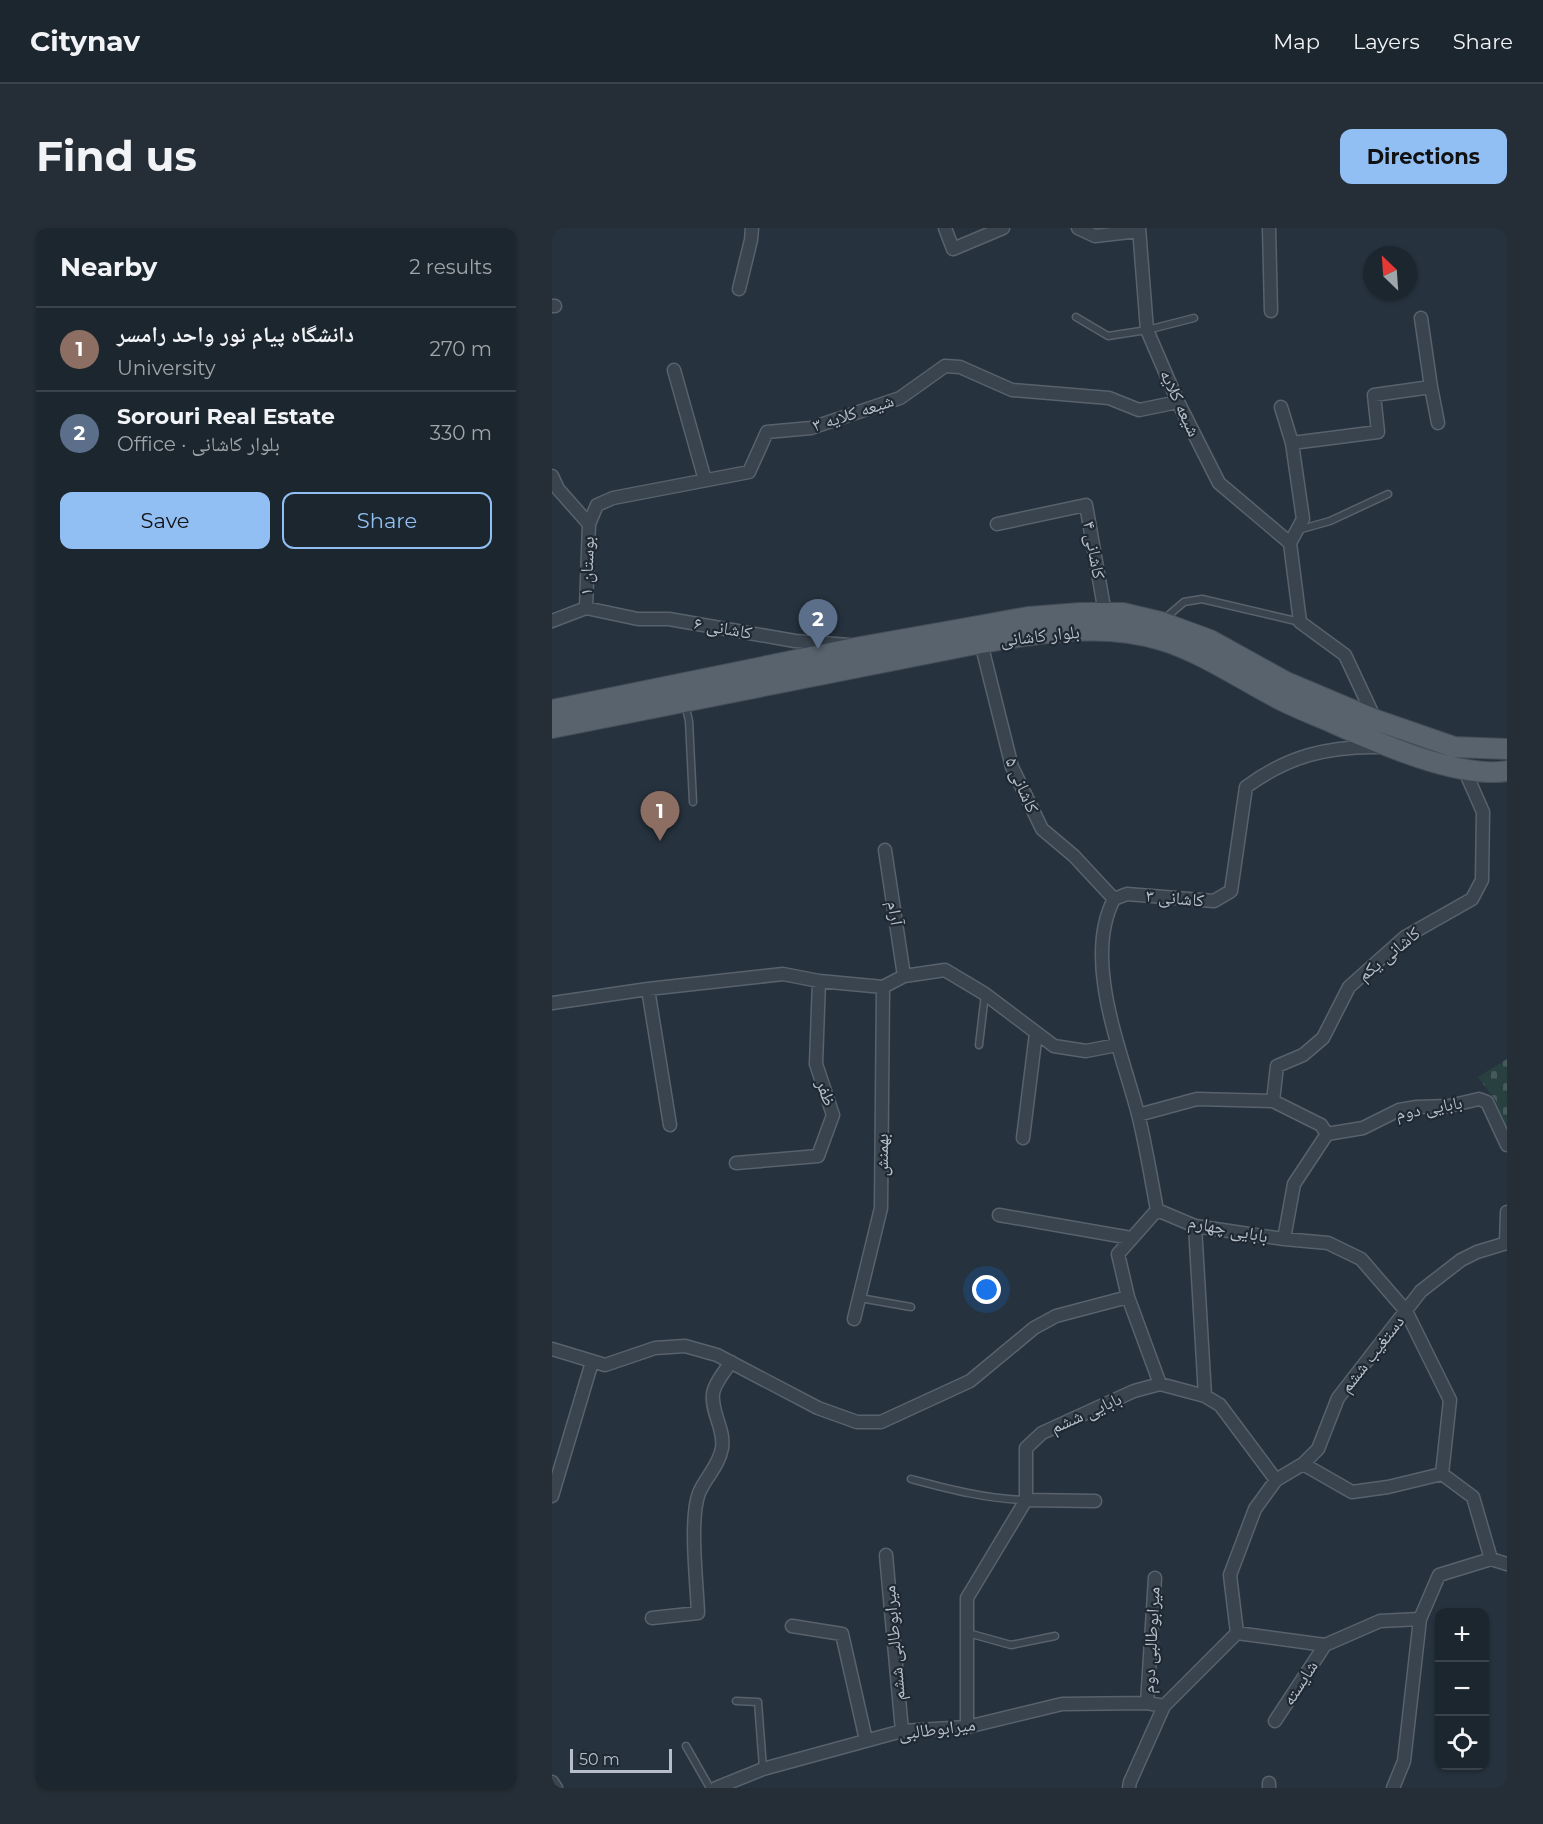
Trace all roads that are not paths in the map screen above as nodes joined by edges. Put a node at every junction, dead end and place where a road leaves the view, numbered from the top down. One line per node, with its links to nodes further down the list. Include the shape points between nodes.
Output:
1 (752, 228): 7 (street)
2 (945, 228): 3 (street, via 953,249)
3 (1003, 228)
4 (1078, 228): 6 (street, via 1095,236)
5 (1269, 228): 8 (street)
6 (1139, 229): 12 (street, شیعه کلایه)
7 (739, 289)
8 (1271, 311)
9 (1076, 317): 12 (lane, via 1108,336)
10 (1194, 318): 12 (lane)
11 (1421, 318): 14 (street)
12 (1147, 330): 15 (street, شیعه کلایه)
13 (674, 370): 20 (street)
14 (1431, 387): 17 (street); 18 (street, via 1374,395 1378,432)
15 (1178, 402): 20 (street, شیعه کلایه ۳, via 1139,410 1109,398 1012,390 960,367 945,366 900,398 811,428 767,432 749,472); 25 (street, شیعه کلایه, via 1219,483)
16 (1281, 407): 18 (street)
17 (1438, 423)
18 (1292, 443): 24 (street, via 1303,519)
19 (552, 476): 22 (street, via 558,489)
20 (705, 480): 22 (street, شیعه کلایه ۳, via 613,498 597,505)
21 (1388, 494): 24 (lane, via 1330,521)
22 (589, 524): 26 (street, بوستان ۱)
23 (998, 524): 27 (street, کاشانی ۴, via 1086,505)
24 (1297, 530): 25 (street)
25 (1290, 543): 30 (street)
26 (586, 608): 28 (street); 32 (street, کاشانی ۶, via 638,619 669,619 795,641)
27 (1105, 613): 29 (main road, بلوار کاشانی); 32 (main road, بلوار کاشانی, via 1028,617)
28 (552, 621)
29 (1161, 622): 30 (lane, via 1184,602 1202,599); 35 (main road, بلوار کاشانی, via 1209,640 1286,682)
30 (1300, 622): 35 (street, via 1345,655)
31 (981, 643): 33 (main road, بلوار کاشانی); 37 (main road, بلوار کاشانی, via 1080,630 1121,630 1162,640 1285,702); 43 (street, کاشانی ۵, via 1012,767 1042,829)
32 (860, 647): 34 (main road, بلوار کاشانی)
33 (684, 701): 36 (main road, بلوار کاشانی); 41 (lane)
34 (552, 710)
35 (1376, 720): 38 (main road, بلوار کاشانی, via 1454,747)
36 (552, 728)
37 (1394, 747): 39 (main road, بلوار کاشانی); 43 (street, کاشانی ۳, via 1354,747 1310,754 1268,771 1246,787 1231,891 1214,901 1127,894)
38 (1507, 749)
39 (1464, 769): 40 (main road, بلوار کاشانی); 53 (street, کاشانی یکم, via 1483,812 1482,880 1472,899 1405,937 1349,987 1323,1038 1303,1055 1276,1066)
40 (1507, 771)
41 (693, 802)
42 (885, 850): 44 (street, آرام)
43 (1114, 899): 52 (street, via 1107,912 1101,964)
44 (904, 976): 46 (street); 48 (street, via 945,970)
45 (819, 981): 46 (street); 47 (street, via 783,974); 59 (street, ظفر, via 816,1064 833,1115 818,1156)
46 (883, 987): 68 (street, بهمنش, via 881,1208)
47 (648, 989): 49 (street); 55 (street)
48 (985, 994): 50 (street); 51 (lane)
49 (552, 1003)
50 (1036, 1033): 52 (street, via 1054,1046 1086,1051); 57 (street)
51 (979, 1046)
52 (1118, 1046): 54 (street)
53 (1274, 1101): 54 (street, via 1197,1099); 56 (street, via 1321,1125)
54 (1138, 1114): 60 (street)
55 (670, 1125)
56 (1327, 1134): 58 (street, بابایی دوم, via 1363,1128 1400,1110 1479,1099 1487,1102); 65 (street, via 1294,1184)
57 (1023, 1138)
58 (1507, 1145)
59 (736, 1163)
60 (1157, 1210): 63 (street, بابایی چهارم); 64 (street)
61 (1507, 1212): 66 (street)
62 (999, 1215): 64 (street)
63 (1195, 1226): 65 (street, بابایی چهارم); 76 (street)
64 (1131, 1238): 67 (street, via 1118,1254)
65 (1284, 1239): 70 (street, بابایی چهارم, via 1328,1243 1361,1259)
66 (1507, 1243): 70 (street, دستغیب ششم, via 1461,1260 1421,1291)
67 (1128, 1297): 74 (street, via 1056,1316 1034,1328 970,1382 881,1422 857,1422 818,1408); 75 (street)
68 (860, 1298): 69 (lane); 71 (street, بهمنش)
69 (911, 1307)
70 (1406, 1311): 77 (street, دستغیب ششم, via 1338,1398 1318,1449); 78 (street, بابایی چهارم, via 1450,1400)
71 (855, 1319)
72 (552, 1349): 73 (street)
73 (592, 1362): 74 (street, via 605,1365 655,1348 685,1346); 81 (street)
74 (731, 1362): 88 (street, via 713,1392 722,1449 694,1511 698,1613)
75 (1160, 1384): 76 (street); 82 (street, بابایی ششم, via 1134,1391 1042,1433 1026,1449)
76 (1205, 1396): 80 (street, via 1220,1406)
77 (1303, 1464): 78 (street, via 1352,1492); 80 (street, دستغیب ششم)
78 (1442, 1474): 85 (street, via 1473,1497)
79 (911, 1479): 82 (lane, via 969,1495)
80 (1276, 1480): 92 (street, دستغیب ششم, via 1255,1509 1230,1575)
81 (552, 1496)
82 (1026, 1500): 83 (street); 91 (street, via 967,1598)
83 (1095, 1501)
84 (886, 1555): 100 (street, میرابوطالبی ششم)
85 (1491, 1559): 86 (street); 89 (street, via 1439,1575)
86 (1507, 1564)
87 (1155, 1578): 96 (street, میرابوطالبی دوم)
88 (652, 1618)
89 (1420, 1620): 94 (street, via 1380,1621); 109 (street, via 1404,1761)
90 (792, 1626): 101 (street, via 842,1634)
91 (967, 1633): 93 (lane, via 1011,1645); 99 (street)
92 (1237, 1633): 94 (street); 97 (street)
93 (1055, 1636)
94 (1325, 1645): 98 (street, شایسته)
95 (736, 1701): 103 (lane, via 758,1702)
96 (1147, 1703): 97 (street, میرابوطالبی); 99 (street, میرابوطالبی, via 1062,1704)
97 (1164, 1706): 108 (street)
98 (1275, 1721)
99 (967, 1727): 100 (street, میرابوطالبی)
100 (902, 1731): 101 (street, میرابوطالبی)
101 (866, 1740): 103 (street, میرابوطالبی)
102 (686, 1746): 106 (lane)
103 (763, 1769): 107 (street, میرابوطالبی)
104 (552, 1782): 105 (street)
105 (556, 1788)
106 (710, 1788)
107 (716, 1788)
108 (1129, 1788)
109 (1393, 1788)

